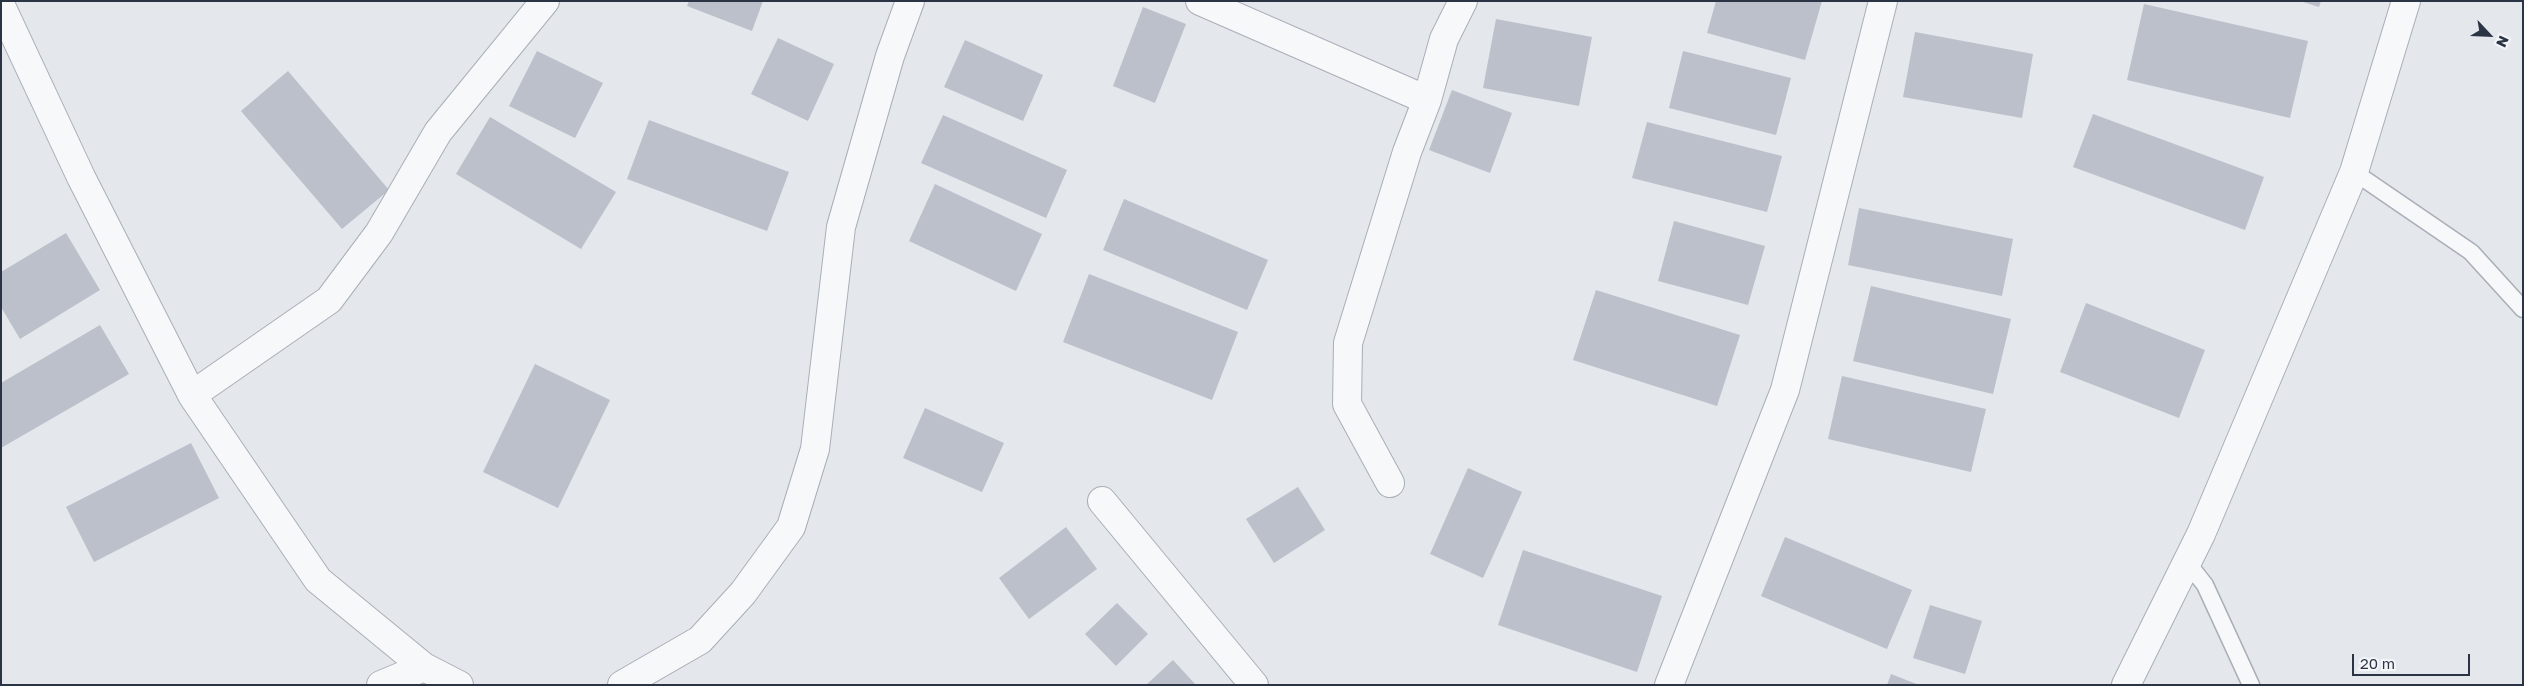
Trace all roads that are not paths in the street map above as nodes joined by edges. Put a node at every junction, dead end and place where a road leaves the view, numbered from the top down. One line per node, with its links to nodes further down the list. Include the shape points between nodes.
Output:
1 (545, 1): 11 (street, via 438,132 379,233 329,300)
2 (910, 1): 18 (street, via 890,56 841,227 815,449 791,527 743,593 700,640)
3 (1200, 1): 8 (street)
4 (1463, 1): 8 (street, via 1444,39)
5 (1883, 1): 20 (street, via 1785,390)
6 (2406, 1): 9 (street)
7 (1, 6): 11 (street, via 81,177)
8 (1427, 100): 12 (street, via 1407,152 1348,342 1347,404)
9 (2354, 172): 10 (lane, via 2471,252); 14 (street)
10 (2523, 308)
11 (192, 396): 15 (street, via 318,580)
12 (1390, 483)
13 (1102, 501): 19 (street)
14 (2187, 562): 21 (street); 22 (lane, via 2205,585)
15 (424, 667): 16 (street); 17 (street)
16 (381, 685)
17 (459, 685)
18 (622, 685)
19 (1254, 685)
20 (1669, 685)
21 (2126, 685)
22 (2251, 685)

